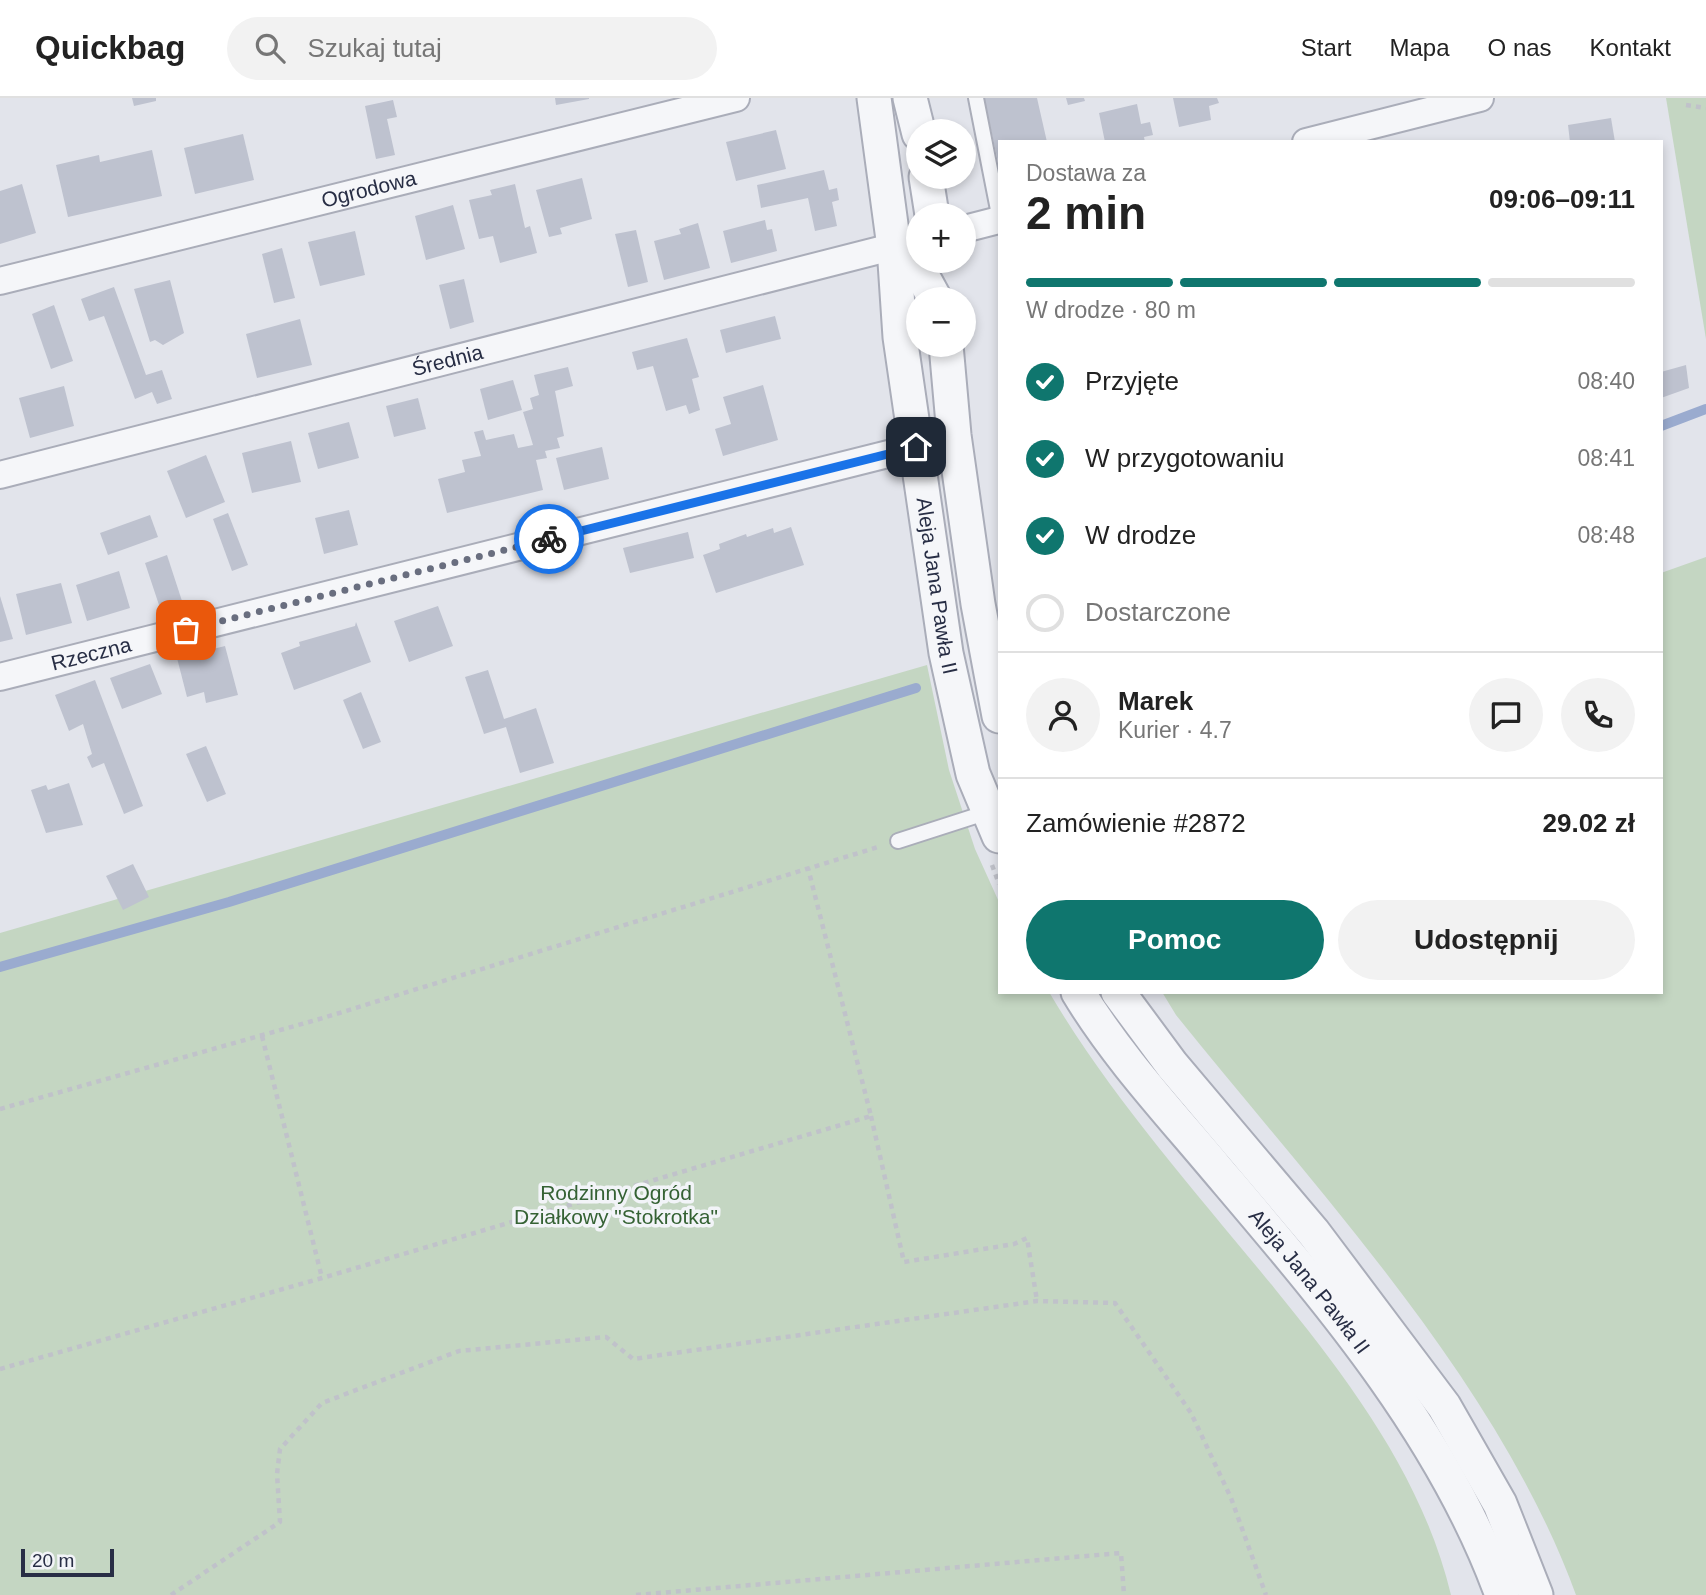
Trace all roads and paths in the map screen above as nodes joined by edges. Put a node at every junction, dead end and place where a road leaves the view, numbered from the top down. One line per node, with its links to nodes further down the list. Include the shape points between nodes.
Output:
1 (736, 98): 14 (street, Ogrodowa)
2 (874, 98): 13 (street, Aleja Jana Pawła II)
3 (910, 98): 8 (street)
4 (976, 98): 10 (lane)
5 (1480, 98): 9 (street)
6 (1686, 105): 7 (path)
7 (1706, 108)
8 (915, 119)
9 (1314, 140)
10 (998, 213)
11 (998, 218): 12 (street)
12 (976, 225)
13 (906, 244): 17 (street, Aleja Jana Pawła II, via 900,337); 18 (street, Średnia)
14 (0, 281)
15 (947, 357): 16 (street, Aleja Jana Pawła II)
16 (950, 407): 17 (street, via 944,424); 20 (street, Aleja Jana Pawła II)
17 (916, 447): 19 (street, Aleja Jana Pawła II); 21 (street, Rzeczna)
18 (0, 475)
19 (932, 567): 20 (street, via 959,599); 23 (street, Aleja Jana Pawła II, via 972,774)
20 (988, 603): 22 (street, Aleja Jana Pawła II)
21 (0, 677)
22 (998, 706)
23 (994, 824): 24 (lane)
24 (898, 841): 25 (path)
25 (808, 868): 28 (path); 30 (path)
26 (1079, 994): 38 (street, Aleja Jana Pawła II, via 1145,1084 1287,1252 1414,1419 1469,1516)
27 (1119, 994): 39 (street, Aleja Jana Pawła II, via 1172,1065 1314,1233 1444,1406 1500,1504)
28 (262, 1036): 29 (path); 31 (path)
29 (0, 1109)
30 (872, 1116): 31 (path); 32 (path, via 904,1262 1027,1238)
31 (322, 1278): 33 (path)
32 (1037, 1301): 34 (path, via 633,1359 606,1337 459,1351 322,1403 280,1449 280,1522); 37 (path, via 1115,1303 1191,1413 1231,1498)
33 (0, 1369)
34 (171, 1595)
35 (636, 1595): 36 (path, via 1121,1553)
36 (1124, 1595)
37 (1266, 1595)
38 (1502, 1595)
39 (1536, 1595)

